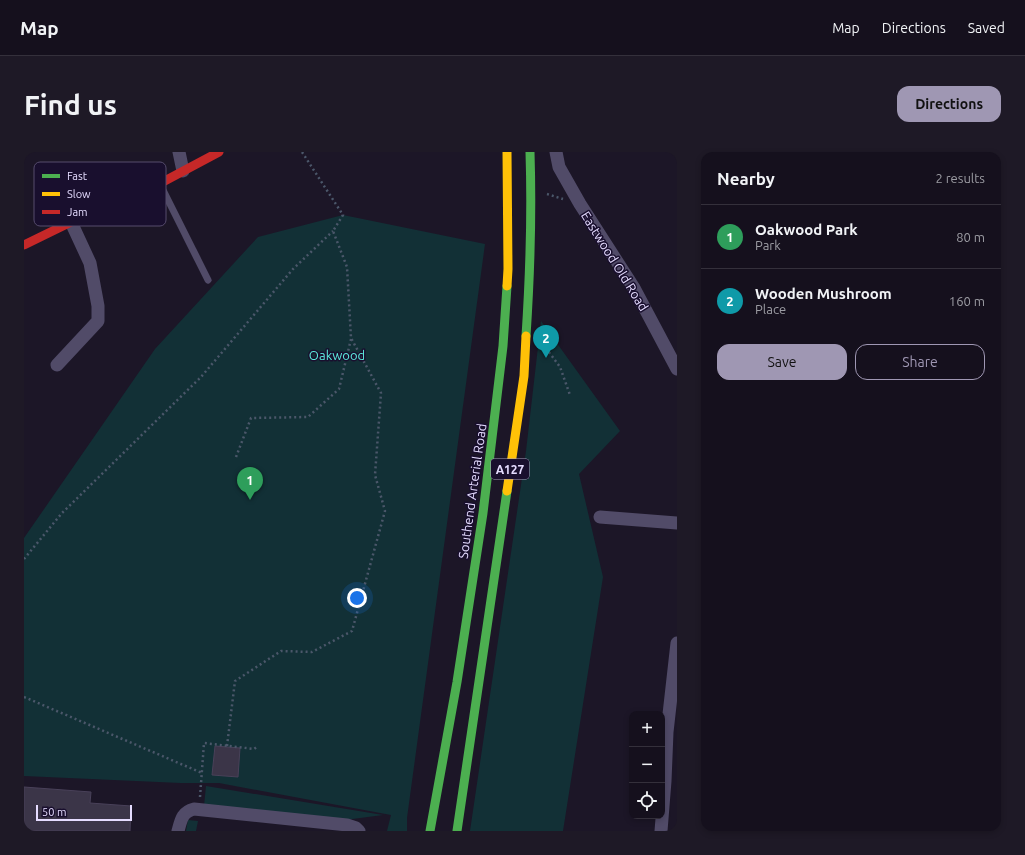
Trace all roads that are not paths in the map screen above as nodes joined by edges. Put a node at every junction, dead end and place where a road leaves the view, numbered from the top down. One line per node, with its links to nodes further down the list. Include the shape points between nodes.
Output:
1 (179, 152): 7 (street)
2 (219, 152): 7 (main road)
3 (499, 152): 9 (main road, via 500,170)
4 (507, 152): 9 (main road, Southend Arterial Road / A127)
5 (530, 152): 24 (main road, A127, via 529,287 524,376)
6 (556, 152): 16 (street, Eastwood Old Road, via 559,167 634,288)
7 (184, 171): 8 (main road)
8 (166, 180)
9 (508, 187): 23 (main road, Southend Arterial Road / A127, via 508,269 494,430 457,682)
10 (166, 198): 14 (lane)
11 (63, 226): 13 (main road)
12 (73, 226): 15 (street, via 90,263 98,306 98,321)
13 (24, 245)
14 (208, 280)
15 (57, 365)
16 (677, 369)
17 (600, 517): 18 (street)
18 (677, 523)
19 (677, 643): 20 (street, via 667,732)
20 (671, 781): 25 (street)
21 (178, 831): 22 (street, via 187,811 199,809 347,825)
22 (359, 831)
23 (430, 831)
24 (457, 831)
25 (661, 831)

